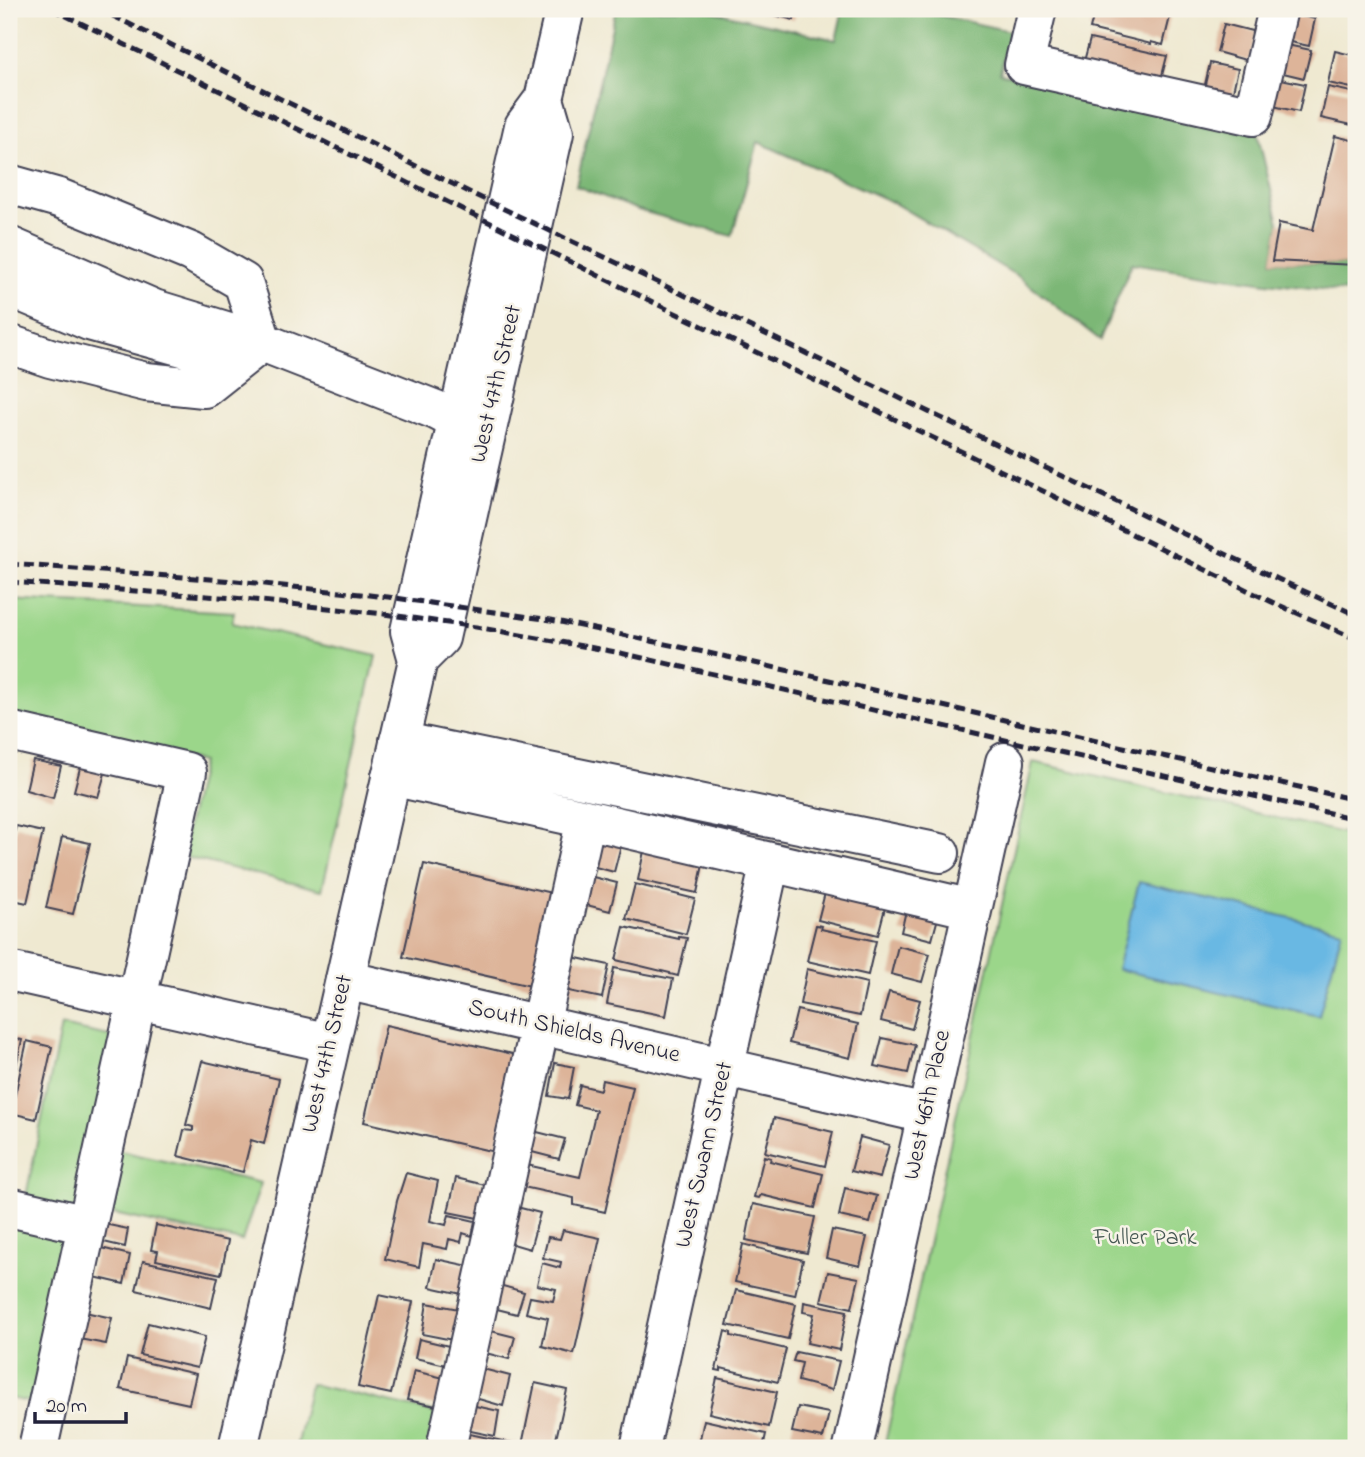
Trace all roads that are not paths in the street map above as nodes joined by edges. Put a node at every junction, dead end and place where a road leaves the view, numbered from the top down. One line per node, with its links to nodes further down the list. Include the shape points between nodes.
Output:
1 (565, 9): 9 (street, West 47th Street, via 544,99 554,133)
2 (1037, 9): 3 (street, via 1024,65 1253,116)
3 (1278, 9)
4 (9, 184): 7 (street, via 59,198 191,252 243,282)
5 (9, 246): 7 (street, via 154,309)
6 (9, 287): 7 (street, via 89,321 197,351)
7 (262, 342): 8 (street, via 205,388 146,382); 9 (street)
8 (9, 344)
9 (472, 424): 11 (street, West 47th Street, via 440,638 418,660)
10 (9, 731): 19 (street, via 187,772)
11 (395, 759): 13 (street); 14 (street); 18 (street, West 47th Street)
12 (1005, 762): 16 (street, West 46th Place)
13 (586, 819): 15 (street); 20 (street)
14 (940, 853)
15 (770, 862): 16 (street); 22 (street, West Swann Street)
16 (972, 909): 23 (street, West 46th Place)
17 (9, 971): 19 (street)
18 (345, 980): 20 (street, South Shields Avenue); 21 (street, West 47th Street)
19 (137, 1000): 21 (street); 25 (street)
20 (540, 1024): 22 (street, South Shields Avenue); 30 (street)
21 (330, 1043): 29 (street, West 47th Street)
22 (724, 1067): 23 (street, South Shields Avenue); 31 (street, West Swann Street)
23 (926, 1114): 32 (street, West 46th Place)
24 (9, 1207): 25 (street)
25 (87, 1225): 28 (street)
26 (9, 1443): 27 (street)
27 (31, 1448)
28 (38, 1448)
29 (238, 1448)
30 (446, 1448)
31 (640, 1448)
32 (852, 1448)

